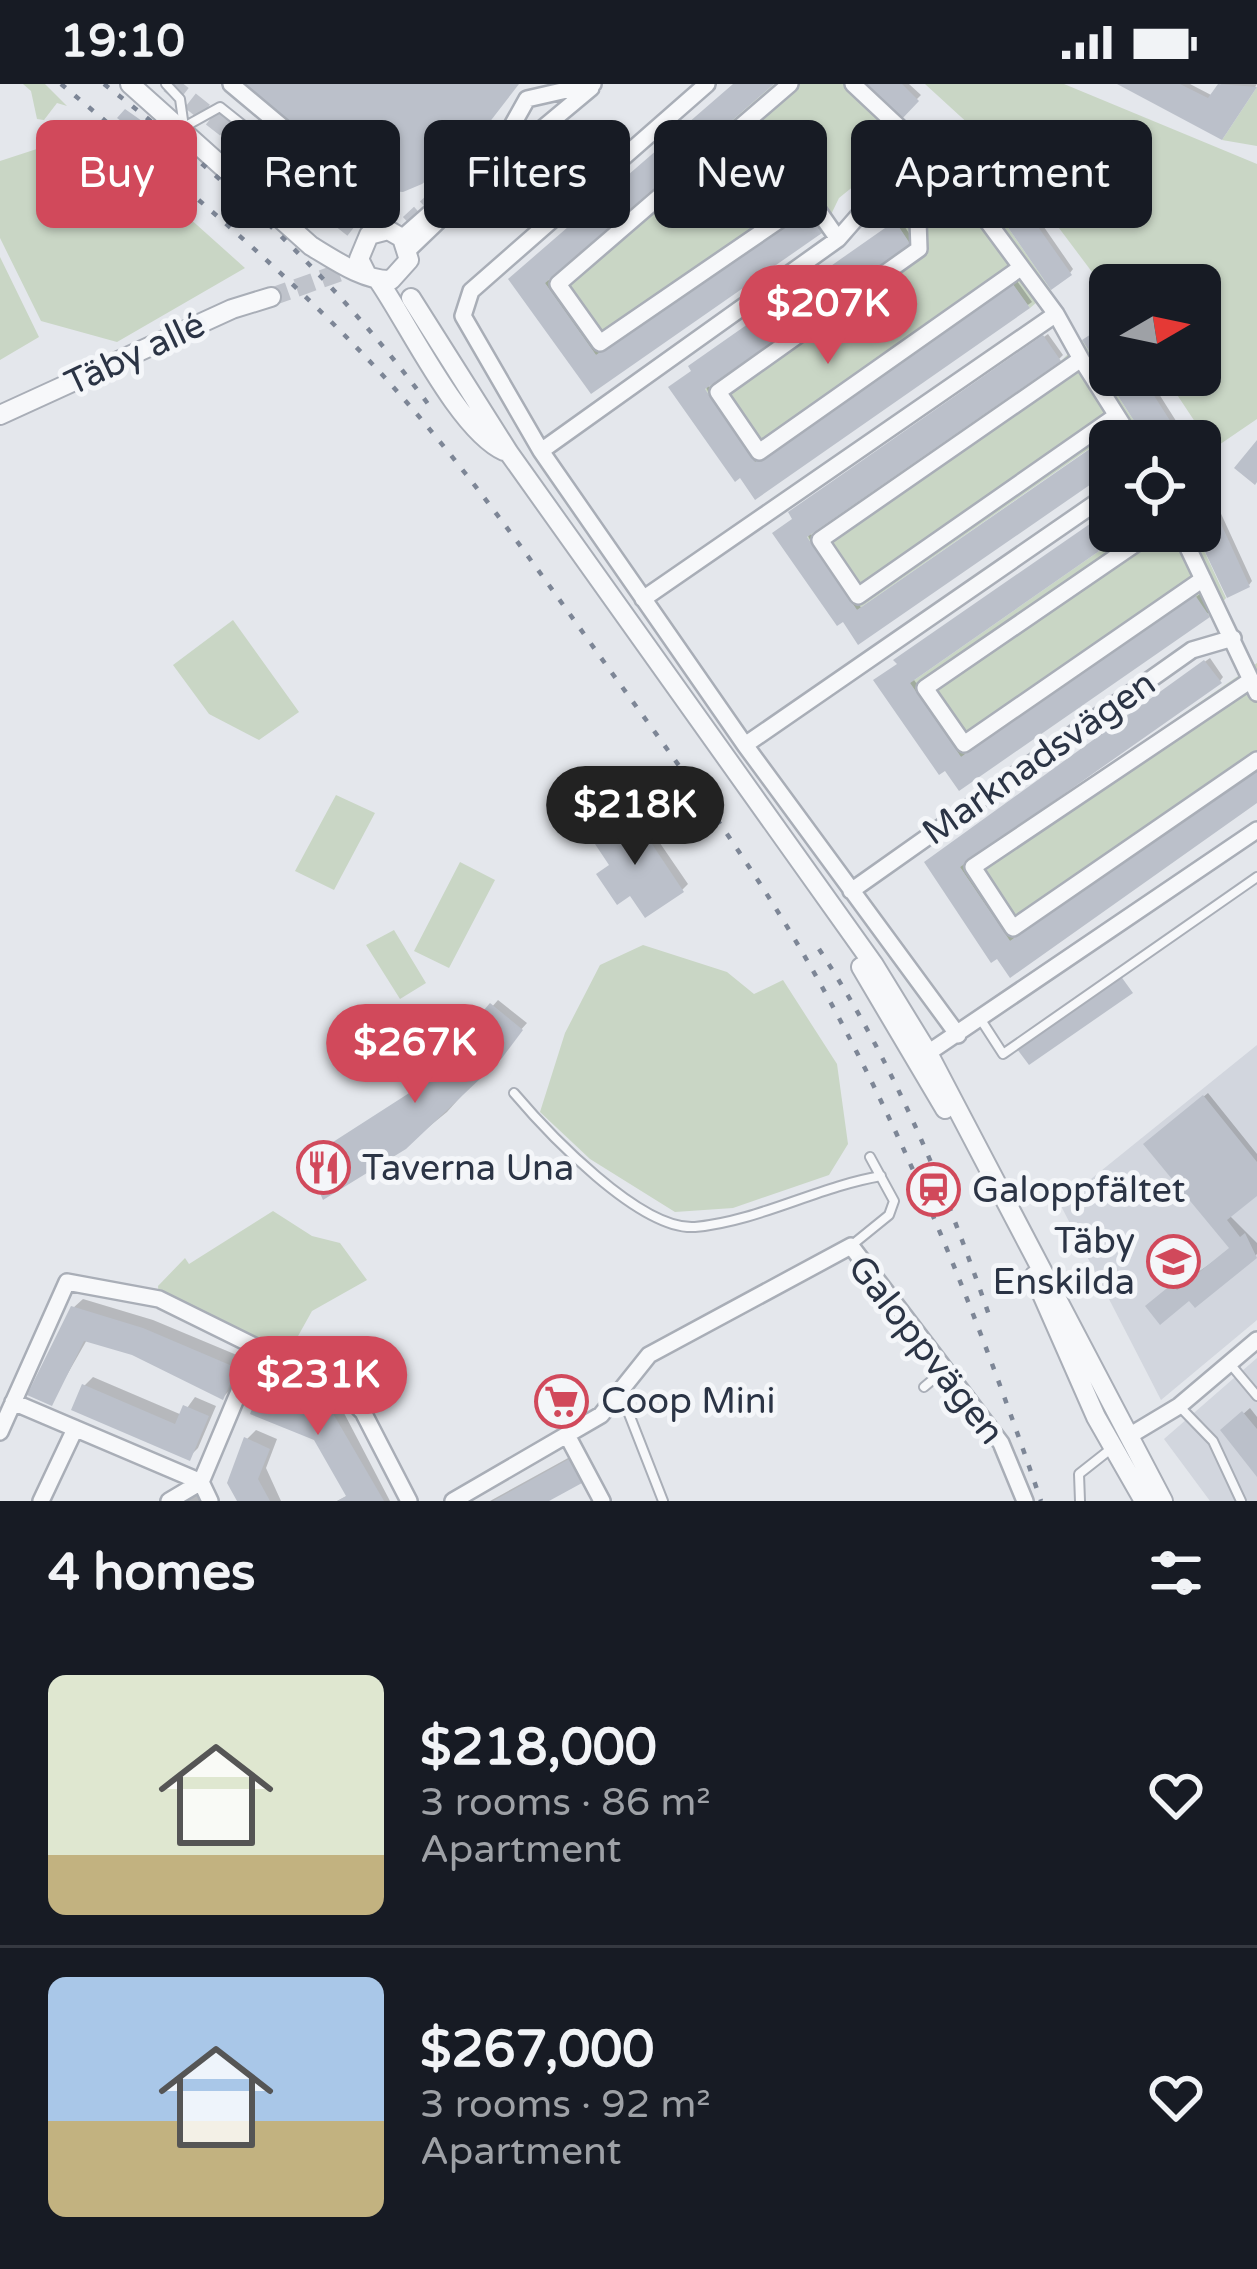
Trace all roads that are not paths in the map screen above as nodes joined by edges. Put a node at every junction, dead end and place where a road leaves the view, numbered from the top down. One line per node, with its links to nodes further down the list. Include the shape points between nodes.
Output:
1 (130, 84): 9 (street)
2 (166, 84): 10 (lane, via 180,99)
3 (231, 84): 12 (street)
4 (594, 84): 8 (street); 14 (street)
5 (707, 84): 34 (street, via 465,299 467,328)
6 (790, 84): 21 (street, via 558,284 600,343 810,199)
7 (853, 84): 15 (street)
8 (545, 95): 13 (street, via 554,108); 22 (street, via 527,99 495,156)
9 (175, 120)
10 (183, 120)
11 (196, 120): 20 (lane, via 220,106)
12 (274, 120)
13 (549, 120)
14 (554, 120)
15 (891, 120)
16 (197, 139): 19 (street)
17 (424, 227): 22 (street)
18 (990, 228): 24 (street)
19 (297, 229): 23 (street, via 341,249); 26 (street, via 310,246)
20 (376, 232): 22 (street); 23 (street)
21 (838, 239): 24 (street, via 866,207 918,220 920,248 718,392 759,452); 34 (street)
22 (405, 243): 25 (street)
23 (360, 247): 26 (street)
24 (1018, 269): 29 (street)
25 (405, 270): 26 (street); 35 (street, via 504,430)
26 (373, 278): 35 (street, via 457,403)
27 (271, 297): 31 (street, Täby allé)
28 (411, 298): 35 (street)
29 (1056, 314): 30 (street); 40 (street)
30 (1081, 359): 32 (street); 32 (street, via 820,540 858,596)
31 (0, 415)
32 (1117, 416): 33 (street)
33 (1120, 420)
34 (541, 451): 40 (street)
35 (508, 453): 50 (street, via 807,875)
36 (1089, 507): 43 (street)
37 (1123, 552): 39 (street, via 925,688 964,744)
38 (1190, 552): 39 (street)
39 (1203, 579): 41 (street)
40 (644, 598): 43 (street)
41 (1233, 638): 42 (street); 47 (street, Marknadsvägen, via 1192,650)
42 (1254, 686): 44 (street, via 974,867 1013,928)
43 (745, 745): 47 (street)
44 (1257, 760)
45 (1257, 830): 48 (street)
46 (1257, 877): 48 (lane, via 1003,1054)
47 (851, 891): 49 (street)
48 (981, 1020): 49 (street)
49 (958, 1035): 50 (street)
50 (921, 1057): 67 (street)
51 (514, 1094): 53 (lane, via 572,1161 688,1228)
52 (870, 1157): 53 (lane)
53 (881, 1176): 54 (lane, via 894,1202 889,1215)
54 (851, 1246): 58 (street, Galoppvägen); 61 (street, Galoppvägen, via 649,1355)
55 (1257, 1340): 57 (street)
56 (256, 1351): 62 (street, via 159,1299 67,1282); 68 (street); 72 (street, via 353,1400)
57 (1229, 1364): 60 (lane); 63 (street)
58 (943, 1370): 59 (lane); 76 (street, Galoppvägen, via 1001,1443)
59 (924, 1387)
60 (1257, 1396)
61 (616, 1397): 66 (street, Galoppvägen); 75 (lane)
62 (13, 1402): 64 (street); 65 (street)
63 (1179, 1406): 67 (street); 80 (lane, via 1213,1441)
64 (75, 1429): 68 (street); 69 (street)
65 (0, 1432)
66 (568, 1437): 73 (street, Galoppvägen); 74 (street)
67 (1120, 1442): 77 (lane, via 1079,1474); 78 (street); 79 (street)
68 (201, 1482): 70 (street); 71 (street)
69 (41, 1501)
70 (169, 1501)
71 (210, 1501)
72 (409, 1501)
73 (453, 1501)
74 (602, 1501)
75 (663, 1501)
76 (1025, 1501)
77 (1080, 1501)
78 (1144, 1501)
79 (1163, 1501)
80 (1241, 1501)

